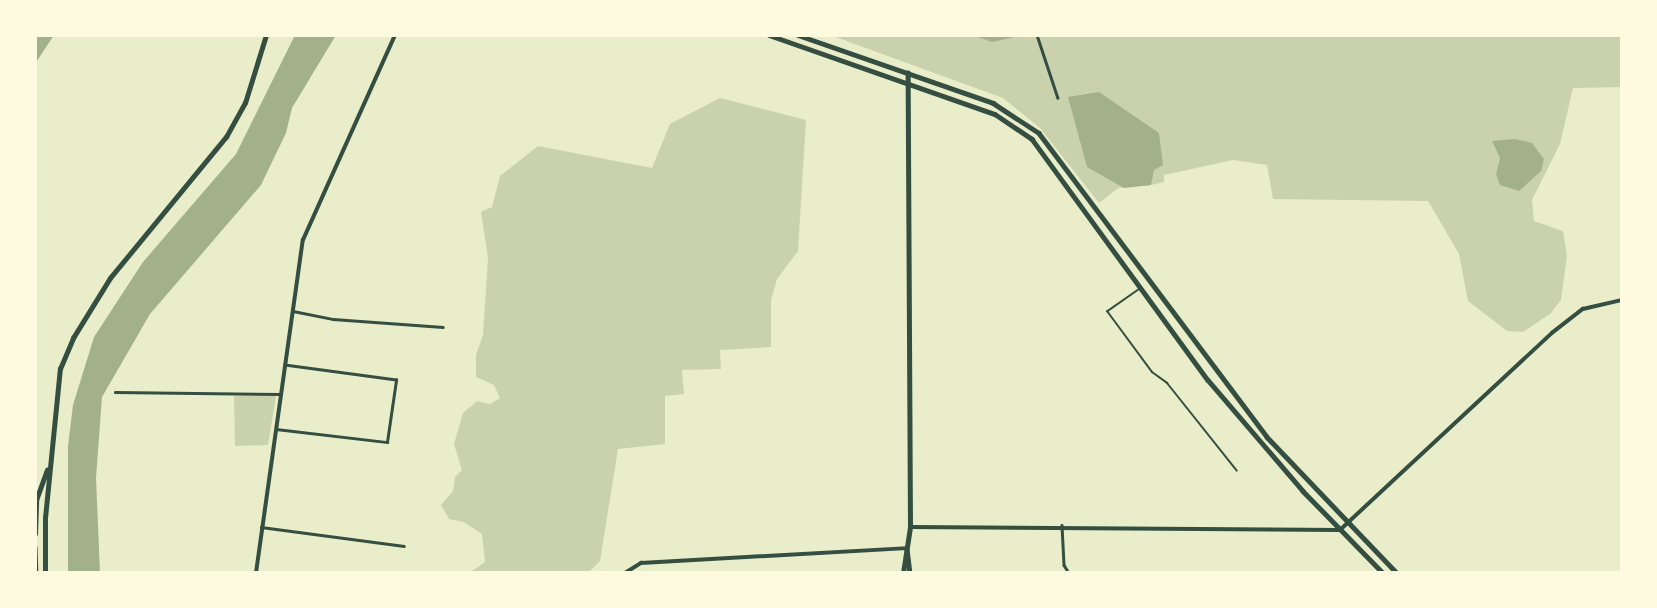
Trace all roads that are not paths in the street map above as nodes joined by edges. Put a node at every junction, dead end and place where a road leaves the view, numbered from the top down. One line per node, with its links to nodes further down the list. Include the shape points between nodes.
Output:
1 (266, 35): 17 (main road, via 245,103 226,137 110,278 73,338 60,369)
2 (395, 35): 11 (street, via 303,240)
3 (769, 35): 7 (main road)
4 (798, 35): 6 (main road)
5 (1037, 35): 8 (street)
6 (908, 73): 7 (main road); 19 (main road, via 993,103 1038,133 1267,437)
7 (908, 85): 9 (main road, via 1012,123 1032,139); 22 (main road)
8 (1058, 98)
9 (1139, 289): 18 (lane, via 1107,311 1152,372 1167,383); 23 (main road, via 1237,415)
10 (1622, 299): 19 (street, via 1583,309 1552,333)
11 (293, 311): 12 (street, via 333,319); 13 (street)
12 (443, 327)
13 (285, 365): 15 (street); 16 (street, via 396,380 387,442)
14 (115, 392): 15 (street)
15 (281, 394): 16 (street)
16 (276, 429): 21 (street)
17 (49, 462): 24 (main road, via 36,500); 29 (main road)
18 (1237, 471)
19 (1346, 523): 23 (street); 36 (main road)
20 (1062, 525): 22 (street); 23 (street); 34 (street, via 1064,565)
21 (261, 527): 25 (street); 30 (street)
22 (910, 527): 27 (main road)
23 (1340, 530): 35 (main road)
24 (35, 534)
25 (404, 546)
26 (35, 547): 28 (main road)
27 (907, 548): 31 (street, via 641,563); 32 (main road); 33 (main road)
28 (36, 573)
29 (45, 573)
30 (256, 573)
31 (625, 573)
32 (903, 573)
33 (910, 573)
34 (1069, 573)
35 (1383, 573)
36 (1397, 573)

